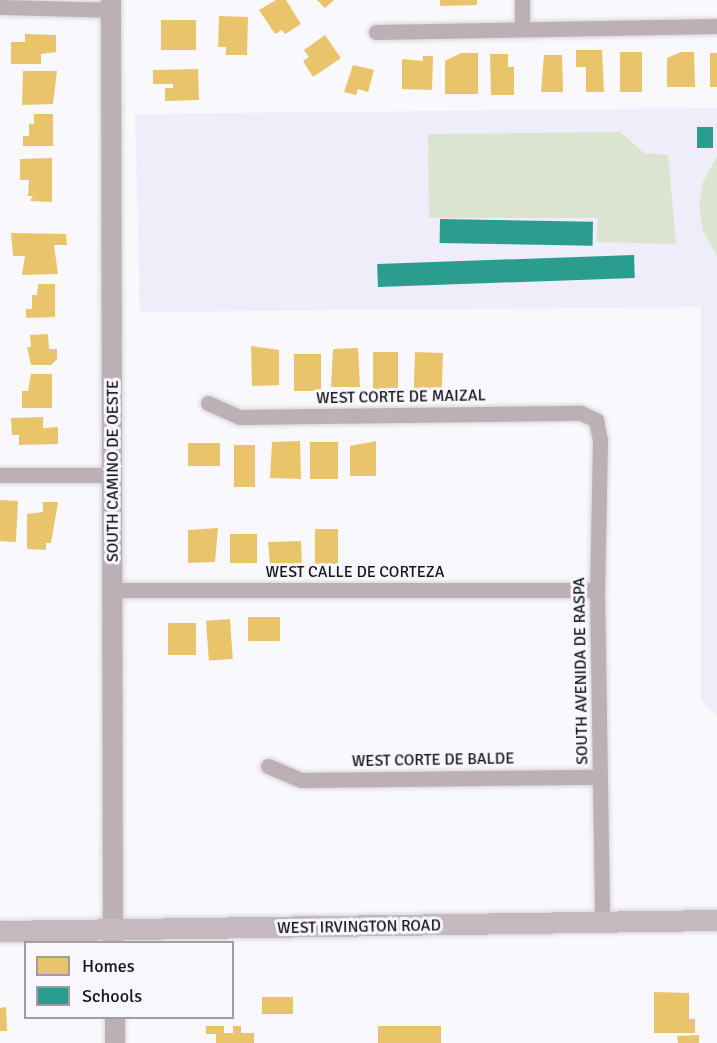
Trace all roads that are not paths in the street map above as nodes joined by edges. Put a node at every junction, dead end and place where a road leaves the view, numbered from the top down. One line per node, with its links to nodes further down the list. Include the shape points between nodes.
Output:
1 (522, 0): 5 (street)
2 (111, 5): 3 (street); 9 (street, SOUTH CAMINO DE OESTE)
3 (0, 7)
4 (717, 26): 5 (street)
5 (522, 27): 6 (street)
6 (376, 32)
7 (208, 403): 8 (street, WEST CORTE DE MAIZAL, via 240,417 580,413)
8 (596, 420): 12 (street, SOUTH AVENIDA DE RASPA, via 600,440)
9 (113, 475): 10 (street); 11 (street, SOUTH CAMINO DE OESTE)
10 (0, 476)
11 (113, 590): 12 (street, WEST CALLE DE CORTEZA); 18 (street, SOUTH CAMINO DE OESTE)
12 (597, 590): 14 (street, SOUTH AVENIDA DE RASPA)
13 (268, 766): 14 (street, WEST CORTE DE BALDE, via 301,780)
14 (600, 777): 16 (street, SOUTH AVENIDA DE RASPA)
15 (717, 920): 16 (main road, WEST IRVINGTON ROAD)
16 (602, 923): 18 (main road, WEST IRVINGTON ROAD)
17 (0, 931): 18 (main road, WEST IRVINGTON ROAD)
18 (113, 937)
19 (115, 1019): 20 (street)
20 (115, 1043)

